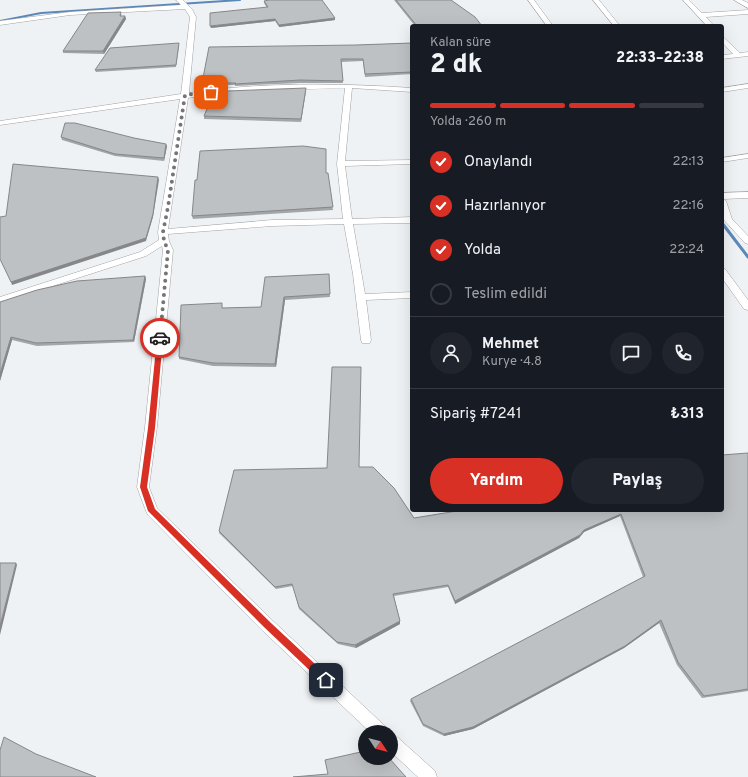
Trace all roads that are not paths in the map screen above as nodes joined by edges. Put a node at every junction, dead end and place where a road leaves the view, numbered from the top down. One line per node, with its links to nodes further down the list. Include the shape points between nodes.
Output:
1 (531, 0): 11 (street)
2 (596, 0): 12 (street)
3 (686, 0): 8 (street)
4 (737, 0): 6 (street)
5 (182, 2): 9 (street, via 36,10); 10 (street, via 73,12); 22 (street, via 193,17)
6 (748, 6)
7 (748, 12): 8 (street)
8 (701, 16): 13 (street)
9 (0, 17)
10 (0, 23)
11 (549, 24)
12 (615, 24)
13 (709, 24)
14 (724, 40): 16 (street)
15 (748, 54): 16 (street)
16 (738, 55): 17 (street)
17 (724, 57)
18 (349, 86): 20 (street); 22 (street, via 232,90); 27 (street)
19 (748, 86): 21 (street)
20 (410, 90)
21 (724, 90)
22 (185, 95): 23 (street); 33 (street)
23 (0, 123)
24 (748, 156): 25 (street)
25 (724, 160)
26 (410, 162): 27 (street)
27 (341, 164): 32 (street)
28 (748, 195): 29 (street)
29 (724, 196)
30 (410, 220): 32 (street)
31 (725, 220): 34 (street)
32 (348, 222): 33 (street, via 272,223); 37 (street)
33 (163, 237): 38 (street, via 143,254); 41 (street, via 168,250 143,487 152,511 268,626)
34 (748, 240)
35 (724, 274): 39 (street)
36 (410, 295): 37 (street)
37 (361, 297): 40 (street)
38 (0, 300)
39 (748, 307)
40 (366, 340)
41 (374, 725)
42 (398, 748): 43 (street)
43 (429, 777)

